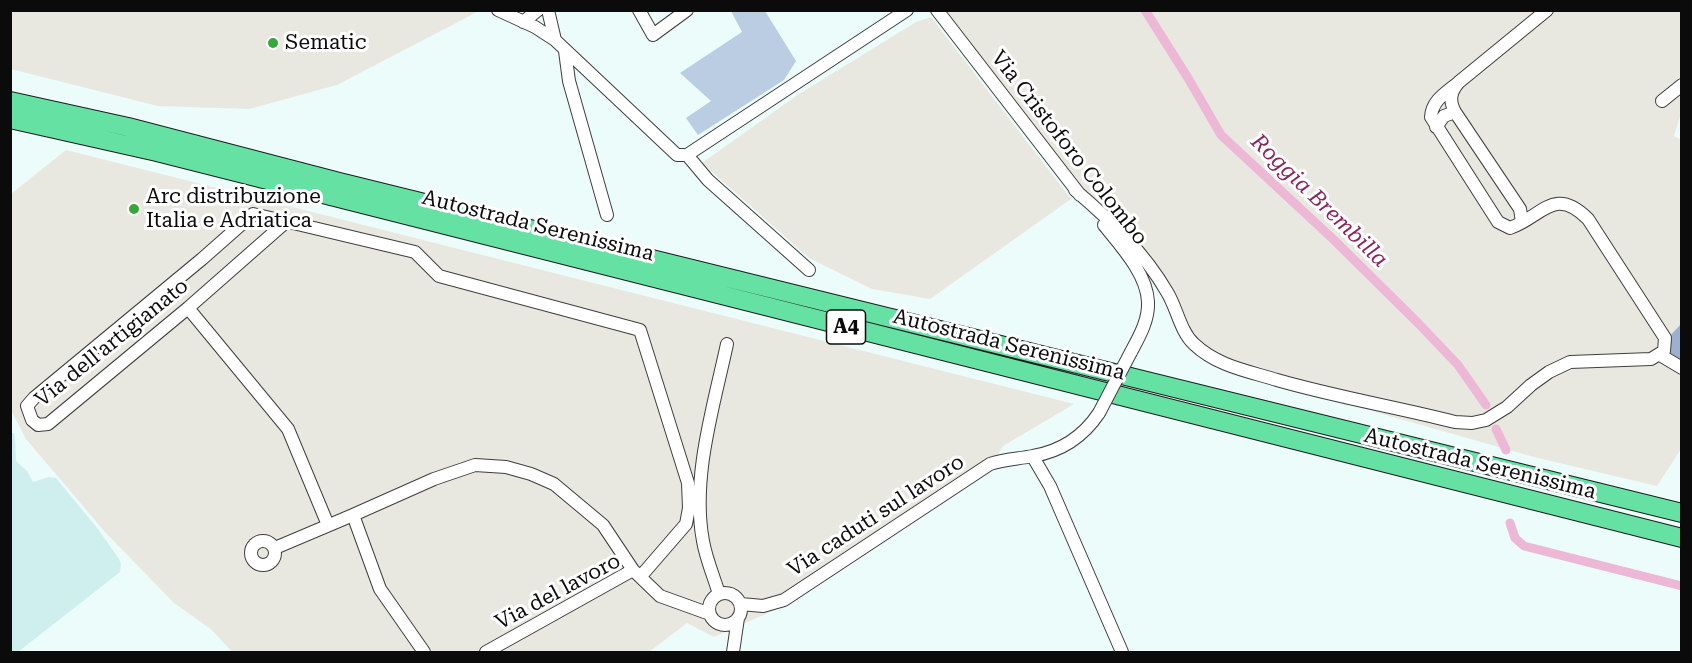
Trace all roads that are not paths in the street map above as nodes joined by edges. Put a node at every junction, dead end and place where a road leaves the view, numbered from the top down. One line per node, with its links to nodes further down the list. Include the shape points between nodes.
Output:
1 (498, 10): 9 (street)
2 (540, 10): 9 (street)
3 (548, 10): 10 (street)
4 (639, 10): 5 (street, via 653,34)
5 (687, 10)
6 (907, 10): 19 (street)
7 (937, 10): 22 (street, Via Cristoforo Colombo)
8 (1547, 10): 12 (street)
9 (529, 24): 10 (street)
10 (555, 40): 11 (street)
11 (566, 51): 20 (street, via 677,155); 23 (street, via 569,81)
12 (1459, 82): 16 (street, via 1451,95); 18 (street, via 1435,101 1431,117)
13 (1682, 85): 15 (street)
14 (10, 101): 35 (highway, Autostrada Serenissima / A4)
15 (1662, 101)
16 (1455, 112): 18 (street, via 1444,116); 25 (street, via 1520,209)
17 (10, 119): 38 (highway, Autostrada Serenissima / A4, via 157,152)
18 (1436, 128): 25 (street, via 1498,222 1510,228)
19 (702, 146): 20 (street); 21 (street)
20 (687, 155): 21 (street)
21 (702, 174): 26 (street)
22 (1075, 190): 29 (street, via 1137,251 1174,303 1194,344 1230,367 1316,391 1455,423 1472,423 1486,420 1549,372 1570,362 1652,359); 31 (street, Via Cristoforo Colombo, bridge, via 1131,258 1148,302 1144,327)
23 (607, 215)
24 (287, 221): 27 (street, Via dell'artigianato); 27 (street, Via dell'artigianato, via 253,213 34,398 27,406 32,420 48,424); 40 (street, Via dell'artigianato, via 415,252 439,276 640,330 688,483 689,507 686,524)
25 (1522, 222): 29 (street, via 1553,204 1576,207 1588,219 1665,338)
26 (809, 270)
27 (188, 308): 37 (street, via 288,429)
28 (727, 344): 41 (street, via 700,480 703,542)
29 (1660, 355): 30 (street)
30 (1682, 368)
31 (1099, 413): 32 (street, Via caduti sul lavoro, via 1073,442)
32 (1054, 451): 33 (street, Via caduti sul lavoro); 34 (street, via 1048,470)
33 (1033, 456): 34 (street); 42 (street, Via caduti sul lavoro, via 990,464 784,600 763,606)
34 (1050, 486): 48 (street)
35 (1682, 513)
36 (353, 515): 37 (street); 40 (street, via 475,465 506,467 554,484 603,525); 45 (street, via 380,589)
37 (328, 525): 39 (street)
38 (1682, 538)
39 (274, 548)
40 (637, 573): 43 (street, Via del lavoro, via 660,596); 46 (street, Via del lavoro)
41 (719, 594): 42 (street, via 730,593); 43 (street, via 710,604)
42 (741, 604): 44 (street)
43 (710, 614): 44 (street, via 720,624 730,624)
44 (738, 618): 47 (street)
45 (424, 652)
46 (486, 652)
47 (733, 652)
48 (1122, 652)

